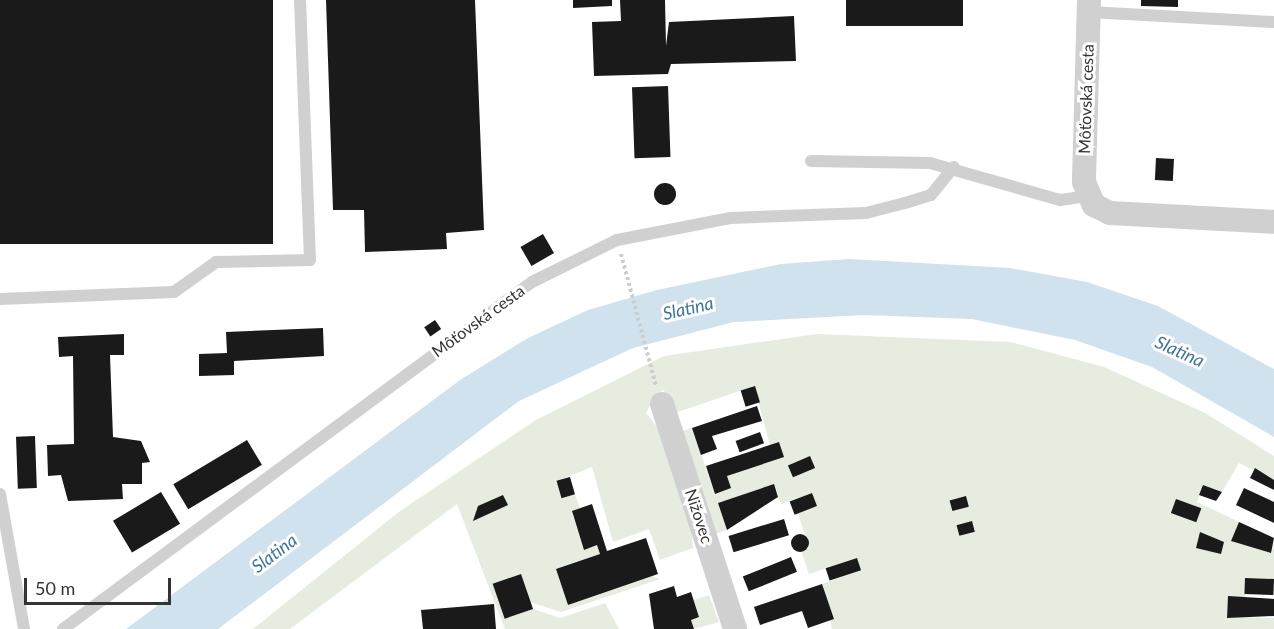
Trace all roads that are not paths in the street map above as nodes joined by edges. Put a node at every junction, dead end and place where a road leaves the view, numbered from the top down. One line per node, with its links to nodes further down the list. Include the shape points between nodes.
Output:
1 (300, 0): 8 (lane, via 310,260 216,262 174,291)
2 (1089, 6): 3 (lane); 6 (street, Môťovská cesta, via 1083,138)
3 (1274, 22)
4 (812, 161): 5 (lane)
5 (954, 167): 6 (lane, via 1060,200); 12 (lane, Môťovská cesta, via 931,195 866,213 729,218 617,240 532,282 461,331 305,454)
6 (1088, 196): 7 (street, via 1110,213)
7 (1274, 222)
8 (0, 299)
9 (662, 404): 13 (street, Nižovec)
10 (0, 494): 11 (lane)
11 (24, 629)
12 (63, 629)
13 (735, 629)

